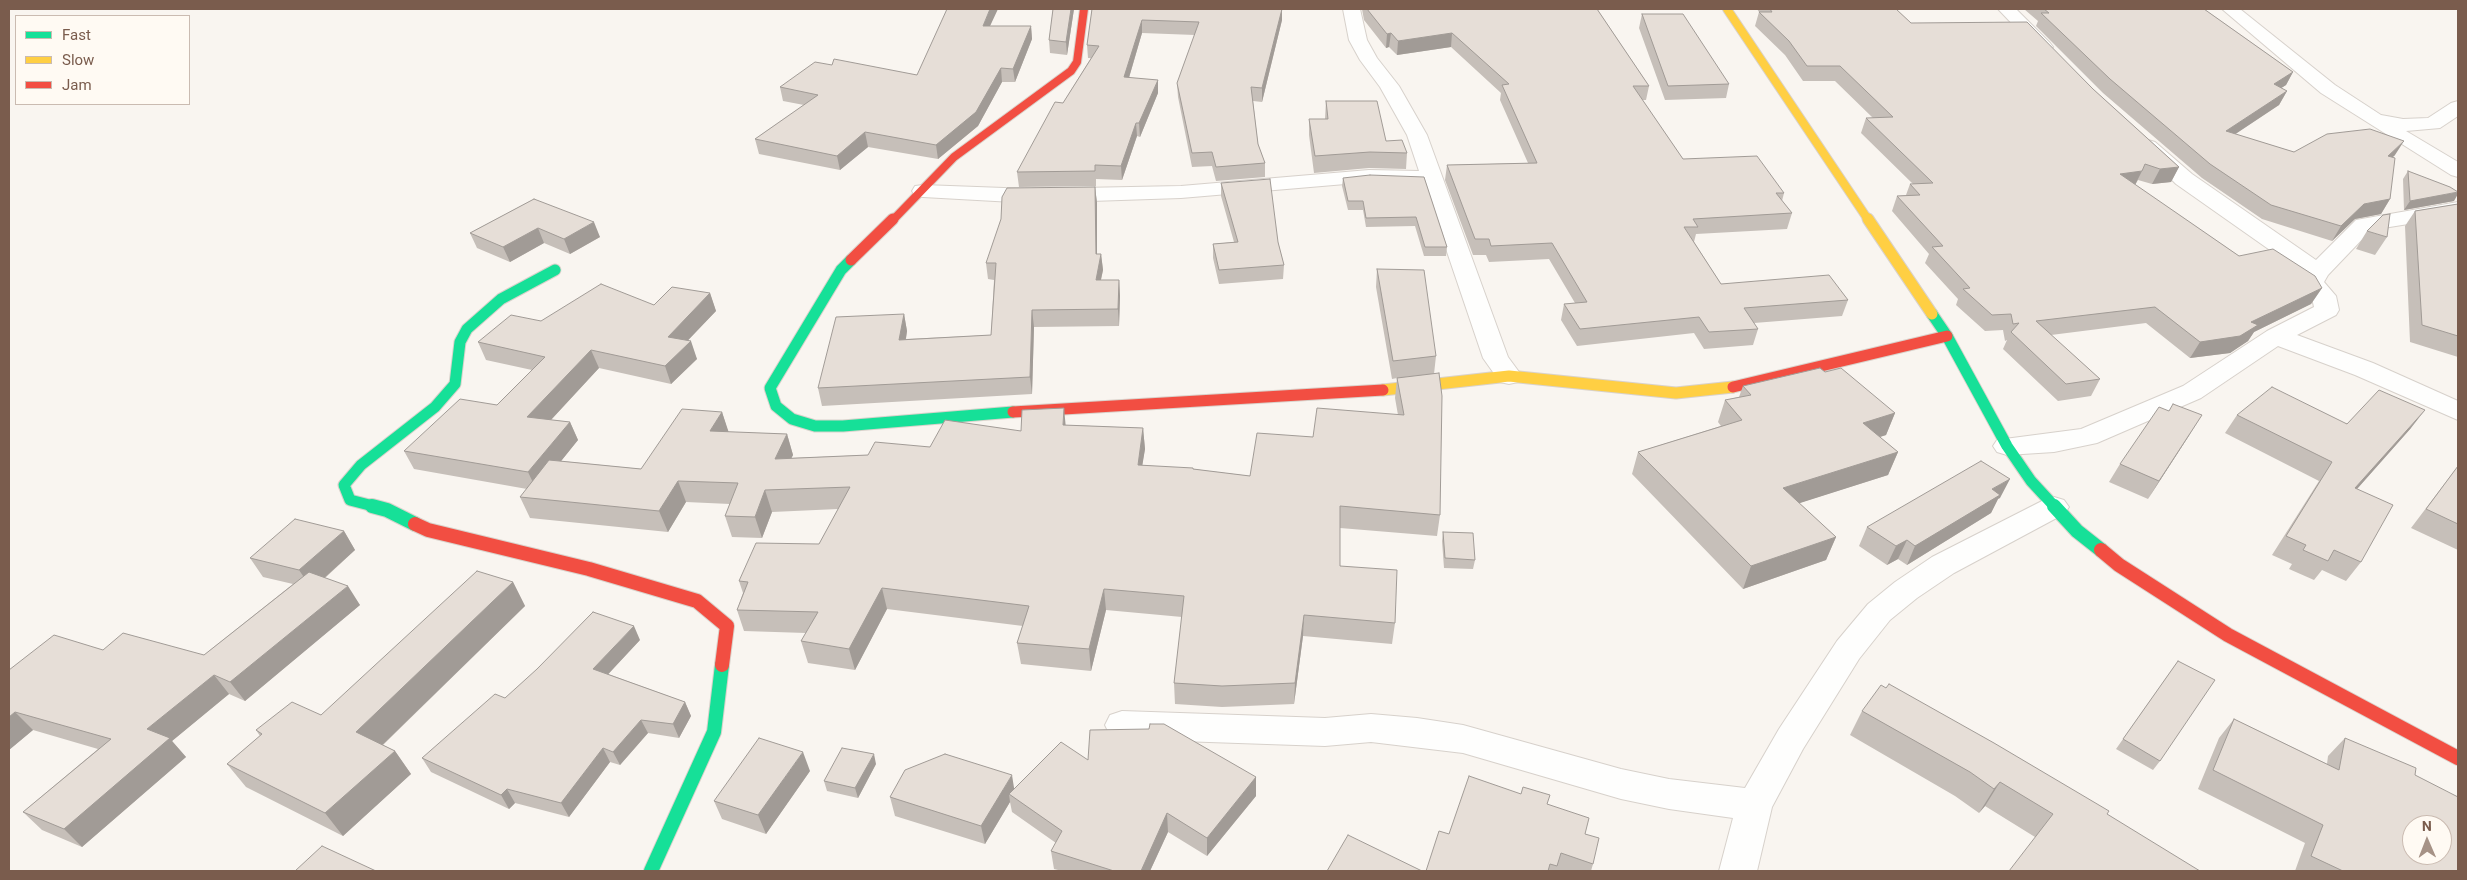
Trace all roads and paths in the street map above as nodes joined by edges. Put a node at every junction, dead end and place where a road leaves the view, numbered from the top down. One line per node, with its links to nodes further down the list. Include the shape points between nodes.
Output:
1 (1084, 9): 12 (street, via 1076,62 1071,71 954,157)
2 (1350, 9): 11 (street, via 1358,40 1417,135)
3 (1728, 9): 16 (street)
4 (2006, 9): 6 (street)
5 (2230, 9): 8 (street, via 2328,89)
6 (2056, 59)
7 (2458, 107): 8 (street, via 2433,124 2403,124)
8 (2371, 118): 10 (street)
9 (2136, 136): 15 (street, via 2184,179)
10 (2458, 171)
11 (1434, 178): 12 (street, via 1368,176 1181,192 1032,196); 18 (street, via 1496,358)
12 (924, 191): 18 (street, via 842,270 770,388 776,406 792,419 815,426 843,426 977,414 1364,392)
13 (2458, 209): 15 (street, via 2364,225)
14 (555, 270): 25 (street, via 501,299 467,329 460,342 455,384 446,396 361,465 344,485 350,500 386,510 428,530 589,569 697,601 727,626 714,732)
15 (2317, 272): 17 (street, via 2312,283 2324,296 2326,310)
16 (1947, 336): 18 (street, via 1728,388 1676,392); 20 (street)
17 (2276, 336): 19 (street, via 2364,368); 20 (street, via 2192,392 2087,437)
18 (1509, 376)
19 (2458, 411)
20 (2007, 446): 21 (street)
21 (2054, 507): 23 (street, via 2118,565 2228,635); 24 (street, via 1943,565 1879,612 1843,658 1791,739)
22 (1122, 725): 24 (street, via 1326,732 1371,728 1417,732 1463,739 1621,784)
23 (2458, 758)
24 (1754, 805): 26 (street)
25 (651, 871)
26 (1738, 871)

